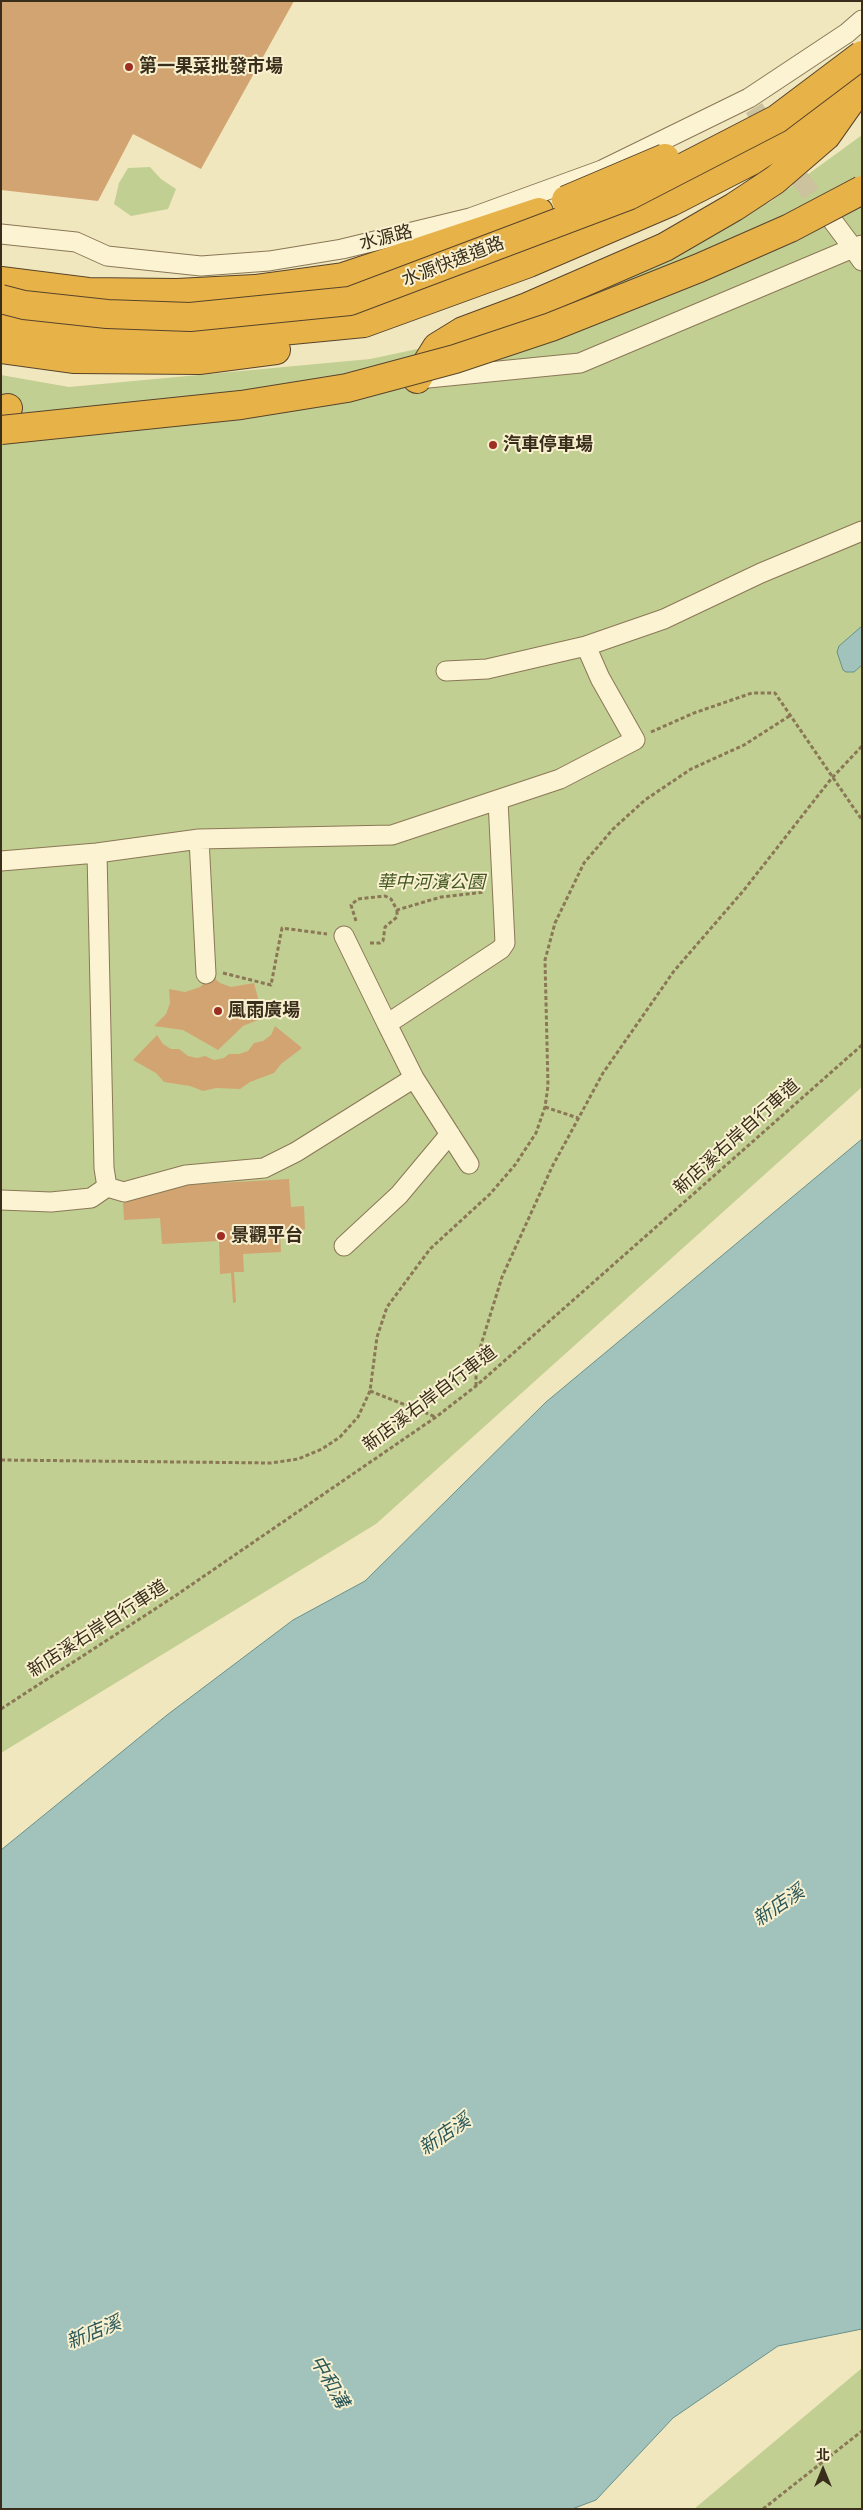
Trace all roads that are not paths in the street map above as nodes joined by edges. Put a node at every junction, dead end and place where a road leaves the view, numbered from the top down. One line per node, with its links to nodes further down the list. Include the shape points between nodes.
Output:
1 (862, 20): 4 (lane, 水源路)
2 (862, 55): 4 (highway, 水源快速道路, bridge)
3 (861, 88): 12 (highway, 水源快速道路, via 751,161 671,202 529,263); 14 (highway, via 826,136 775,180 734,207 665,247 463,331 438,347)
4 (760, 108): 7 (lane, 水源路, via 470,218 342,249 269,261 200,266 107,256 76,242); 9 (highway, bridge, via 695,145 539,212 343,276 256,288 177,293 88,292); 10 (highway, 水源快速道路, bridge, via 628,196 350,301 190,317 107,314 24,305)
5 (862, 190): 15 (highway, bridge, via 790,228 551,328 455,359 347,388 251,404)
6 (823, 208): 8 (lane)
7 (1, 234)
8 (859, 251): 14 (lane, via 580,363)
9 (1, 281)
10 (1, 299)
11 (1, 323): 12 (highway, 水源快速道路, via 188,340)
12 (364, 323): 13 (highway, via 323,343 199,360 73,359)
13 (1, 349)
14 (417, 379): 15 (lane)
15 (3, 417)
16 (862, 531): 17 (lane, via 761,573 664,619)
17 (586, 646): 18 (lane, via 487,669); 19 (lane, via 635,740 560,779)
18 (446, 671)
19 (498, 800): 20 (lane, via 392,835); 25 (lane, via 505,943 501,949)
20 (199, 839): 21 (lane); 24 (lane)
21 (97, 853): 22 (lane); 29 (lane)
22 (1, 861)
23 (352, 932): 25 (lane)
24 (206, 974)
25 (387, 1024): 26 (lane)
26 (414, 1078): 27 (lane); 29 (lane, via 296,1152 264,1168 186,1175 124,1192)
27 (450, 1134): 28 (lane); 31 (lane, via 399,1195)
28 (469, 1164)
29 (107, 1187): 30 (lane, via 91,1198 83,1199 51,1202)
30 (1, 1200)
31 (344, 1246)

